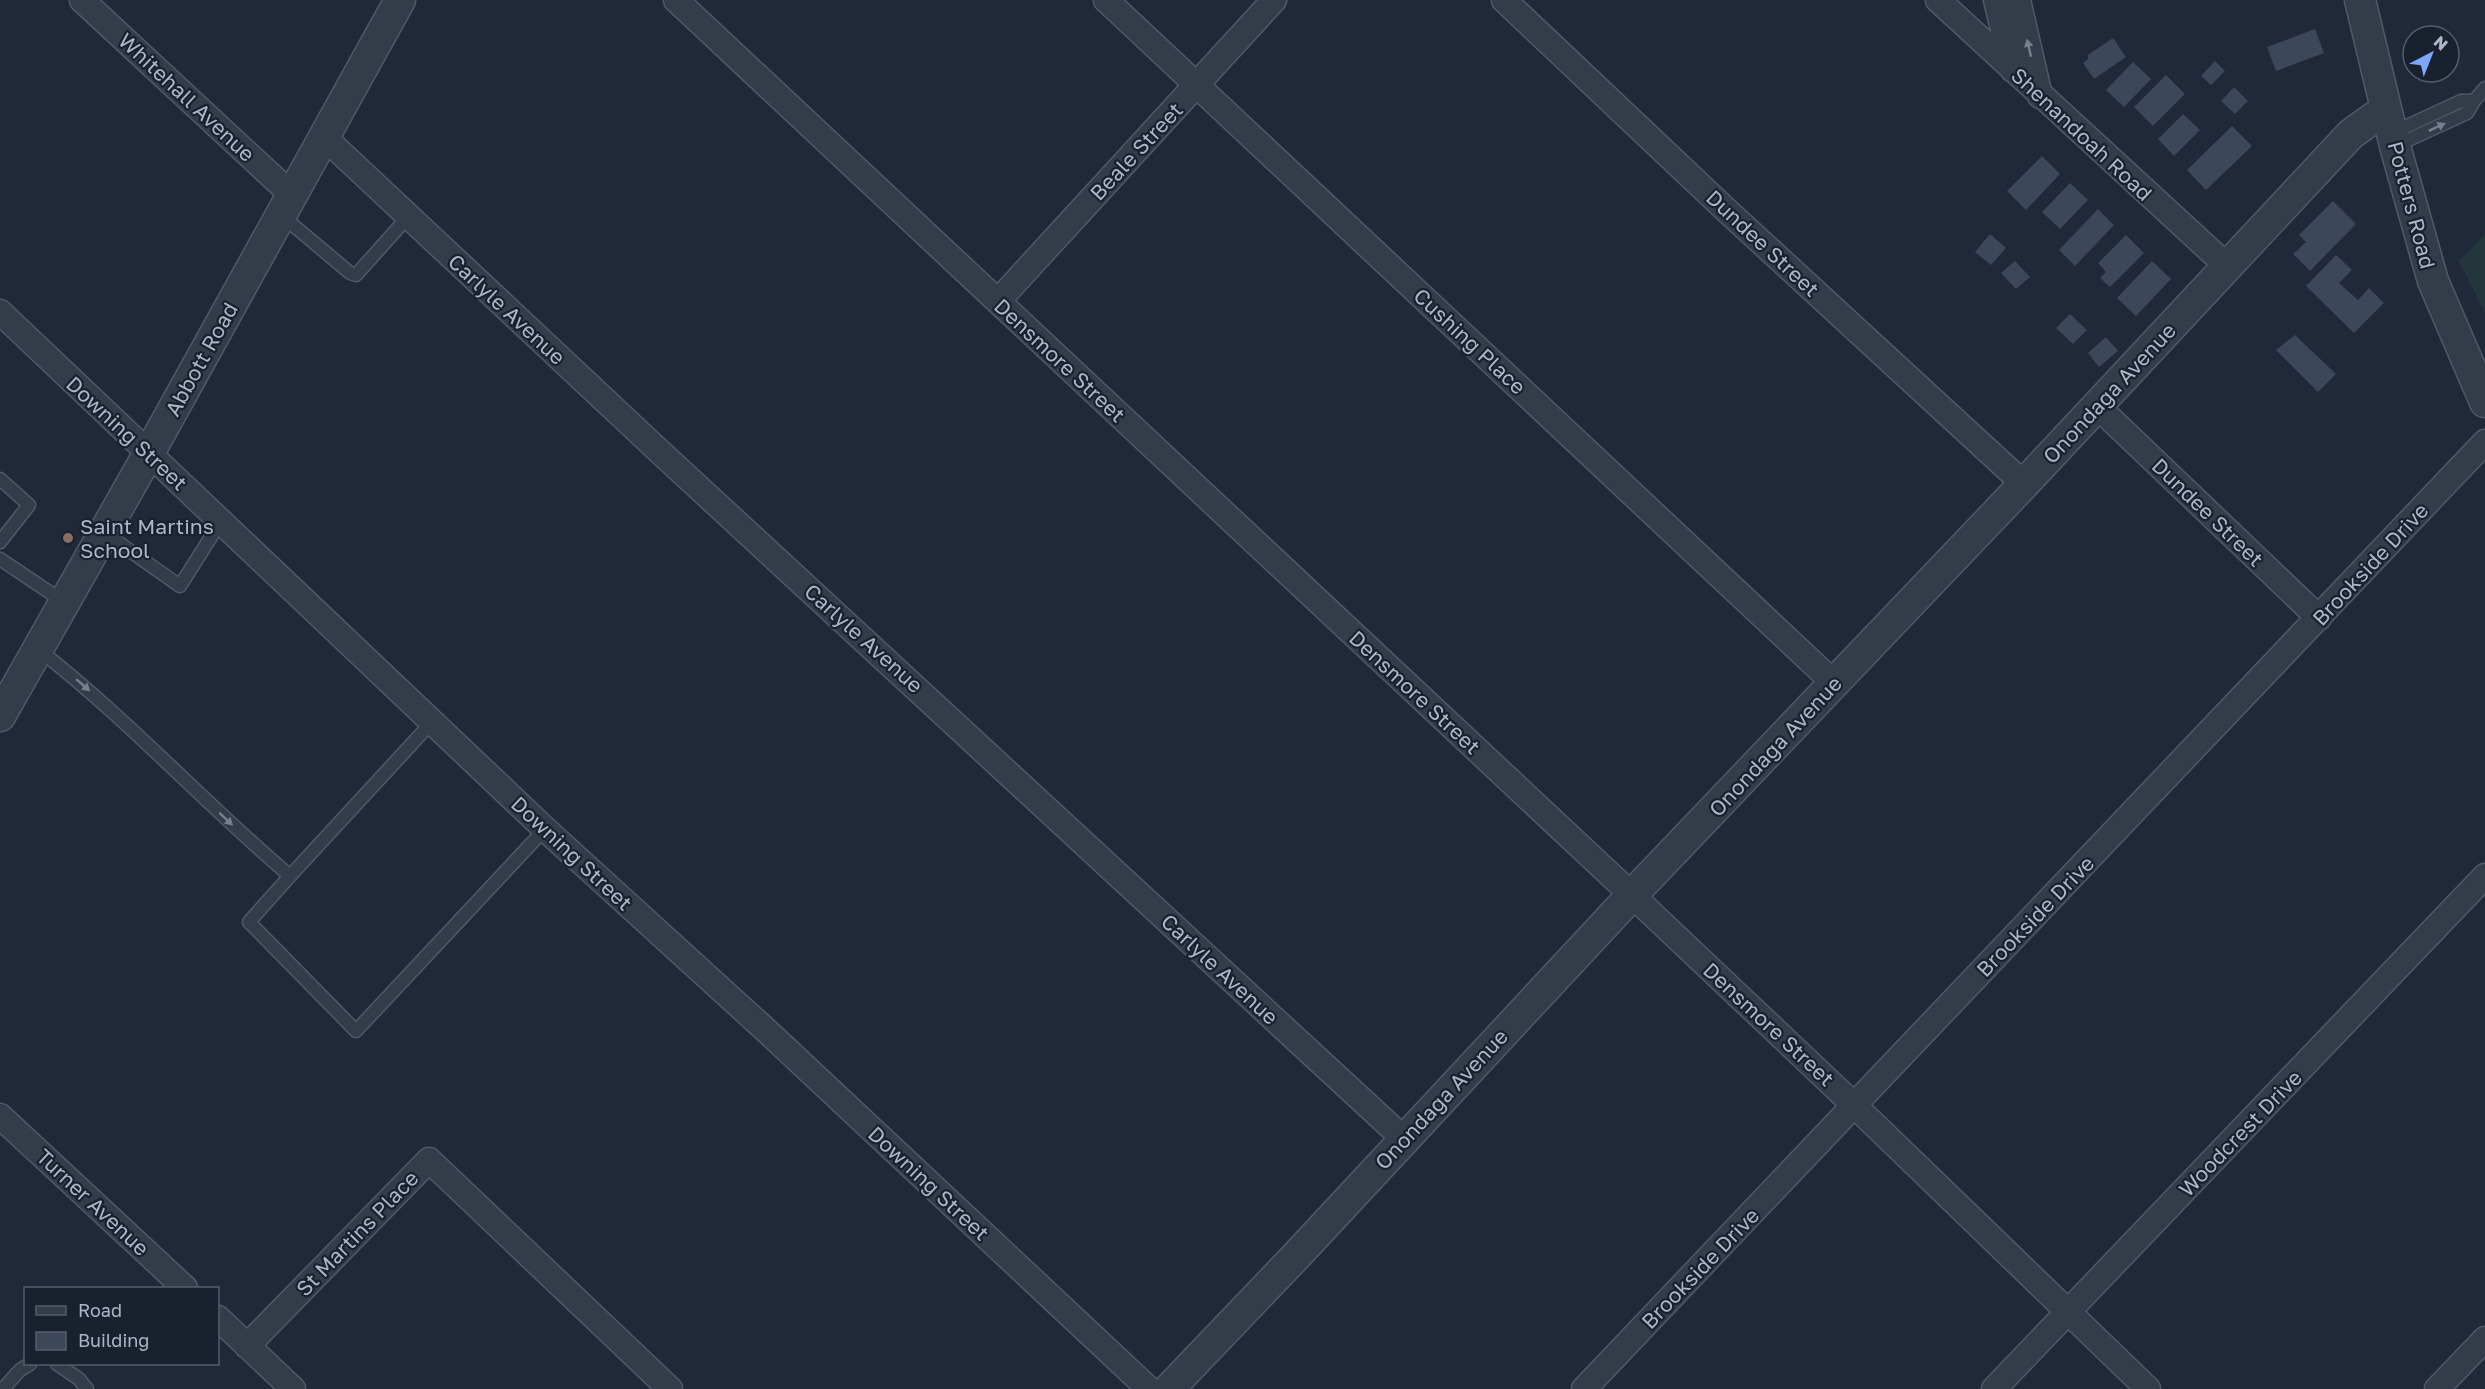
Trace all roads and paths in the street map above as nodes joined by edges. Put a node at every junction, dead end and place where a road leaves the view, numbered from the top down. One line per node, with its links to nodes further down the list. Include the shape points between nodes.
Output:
1 (82, 0): 17 (street, Whitehall Avenue)
2 (400, 0): 16 (street, Abbott Road)
3 (676, 0): 20 (street, Densmore Street)
4 (1106, 0): 12 (street, Cushing Place)
5 (1274, 0): 12 (street, Beale Street)
6 (1504, 0): 27 (street, Dundee Street)
7 (1938, 0): 11 (street, Shenandoah Road)
8 (1996, 0): 11 (street)
9 (2018, 0): 14 (street, one-way to 9)
10 (2360, 0): 15 (street, Potters Road)
11 (2013, 70): 14 (street, Shenandoah Road)
12 (1197, 85): 20 (street, Beale Street); 35 (street, Cushing Place)
13 (2485, 88): 15 (lane, via 2474,100 2461,101)
14 (2040, 96): 19 (street, Shenandoah Road)
15 (2391, 129): 19 (street, Onondaga Avenue, via 2351,134); 22 (street, Potters Road, via 2433,281)
16 (324, 137): 17 (street, Abbott Road); 18 (street, Carlyle Avenue)
17 (287, 205): 18 (lane, via 356,275); 25 (street, Abbott Road)
18 (408, 217): 44 (street, Carlyle Avenue)
19 (2227, 266): 23 (street, Onondaga Avenue)
20 (998, 301): 41 (street, Densmore Street)
21 (0, 312): 25 (street, Downing Street)
22 (2485, 402)
23 (2097, 406): 27 (street, Onondaga Avenue); 33 (street, Dundee Street)
24 (2485, 442): 33 (street, Brookside Drive)
25 (149, 453): 28 (street, Downing Street); 29 (street, Abbott Road)
26 (0, 479): 30 (lane, via 28,505)
27 (2024, 484): 35 (street, Onondaga Avenue)
28 (221, 521): 29 (lane, via 180,586); 37 (street, Downing Street)
29 (104, 532): 32 (street, Abbott Road)
30 (0, 542)
31 (0, 559): 32 (lane)
32 (64, 602): 34 (street, Abbott Road)
33 (2319, 618): 42 (street, Brookside Drive)
34 (38, 649): 36 (street, Abbott Road); 39 (lane, one-way to 39, via 83,684)
35 (1834, 684): 41 (street, Onondaga Avenue)
36 (4, 697)
37 (432, 722): 38 (street, Downing Street); 39 (lane)
38 (545, 829): 39 (lane, via 356,1031 249,922); 56 (street, Downing Street)
39 (290, 876)
40 (2485, 876): 46 (street, Woodcrest Drive)
41 (1632, 895): 42 (street, Densmore Street); 44 (street, Onondaga Avenue)
42 (1855, 1106): 46 (street, Densmore Street); 58 (street, Brookside Drive)
43 (0, 1116): 45 (street, Turner Avenue)
44 (1404, 1139): 57 (street, Onondaga Avenue)
45 (184, 1287)
46 (2068, 1312): 59 (street, Woodcrest Drive); 60 (street, Densmore Street)
47 (219, 1319): 49 (street)
48 (2485, 1339): 61 (street)
49 (247, 1346): 54 (street); 55 (street, St Martins Place, via 429,1160)
50 (28, 1365): 52 (lane)
51 (58, 1365): 53 (lane)
52 (3, 1389)
53 (87, 1389)
54 (293, 1389)
55 (670, 1389)
56 (1149, 1389)
57 (1169, 1389)
58 (1584, 1389)
59 (1994, 1389)
60 (2148, 1389)
61 (2438, 1389)

